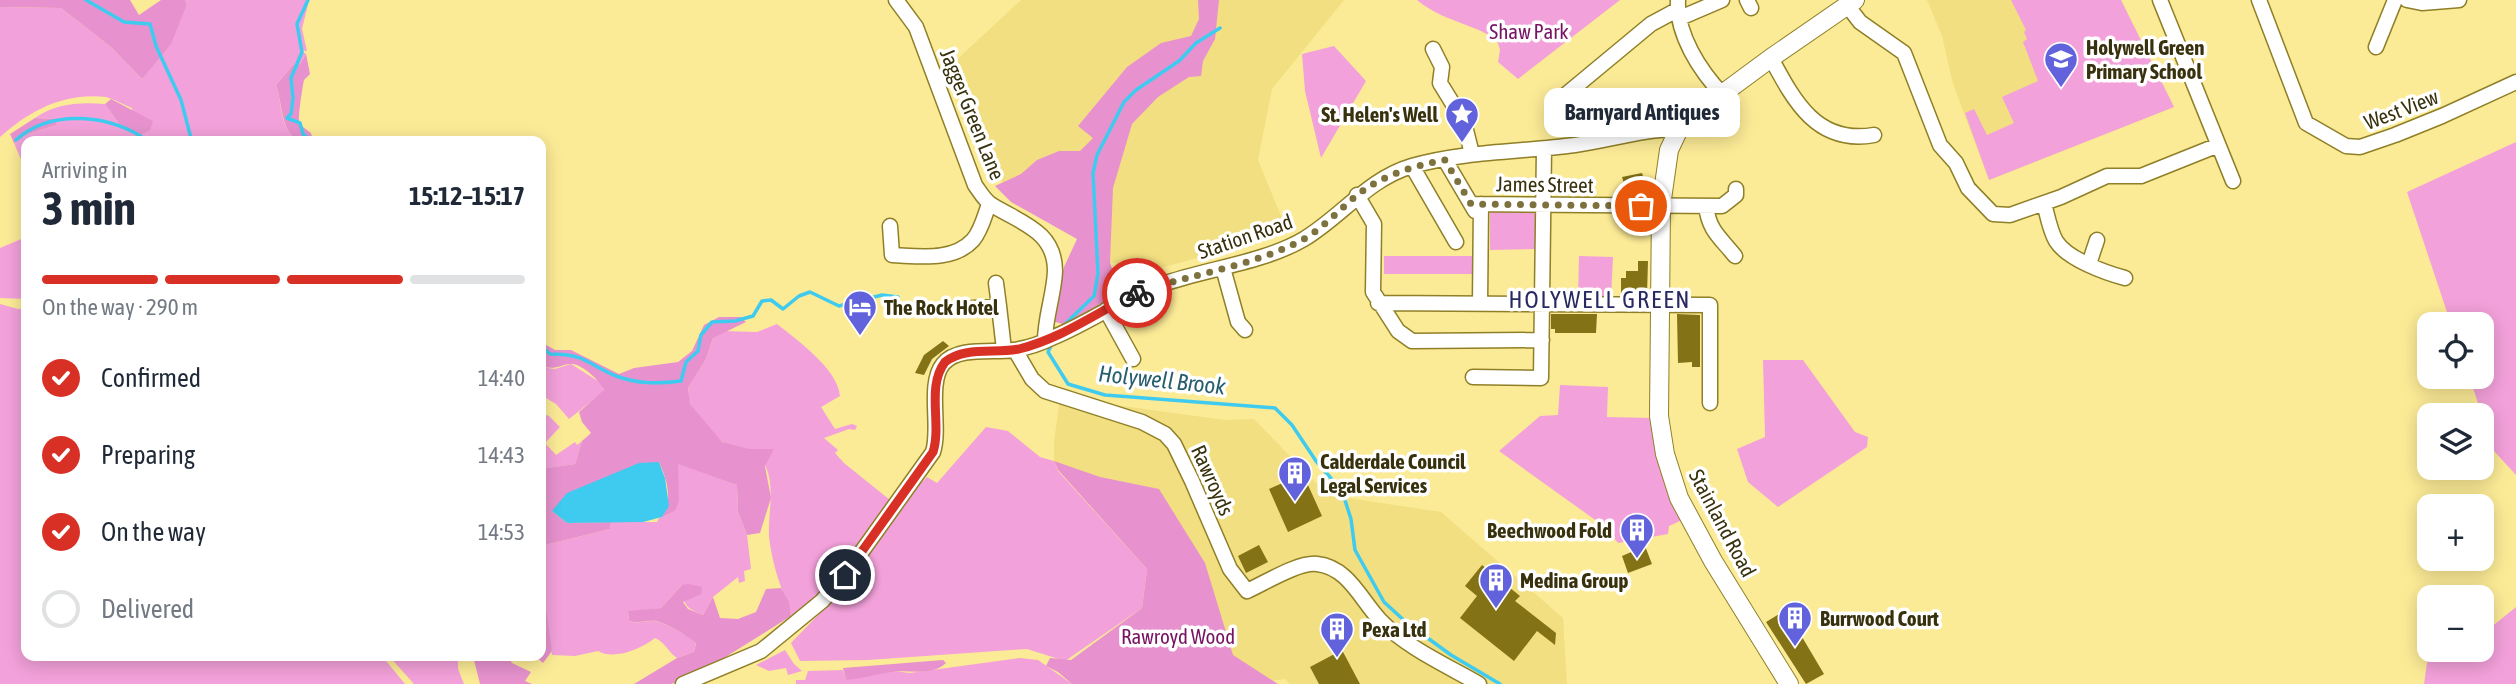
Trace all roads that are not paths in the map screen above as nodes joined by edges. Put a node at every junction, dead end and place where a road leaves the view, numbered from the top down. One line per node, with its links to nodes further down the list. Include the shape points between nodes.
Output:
1 (895, 0): 27 (street, Jagger Green Lane, via 916,27 975,185)
2 (1722, 0): 9 (street)
3 (2160, 0): 18 (street)
4 (2259, 0): 13 (street, West View, via 2306,123 2346,146 2361,147 2395,135)
5 (2395, 0): 10 (street)
6 (2407, 0): 7 (street)
7 (2459, 0)
8 (1851, 2): 12 (main road); 26 (street, via 1860,22 1905,53 1940,145 1956,163 1968,188 1993,214 2010,215)
9 (1678, 9): 14 (street, via 1692,54); 15 (street, via 1651,24)
10 (2376, 47)
11 (1433, 49): 20 (street, via 1442,67 1440,83 1464,122)
12 (1771, 58): 14 (main road); 17 (street, via 1797,104 1820,126 1841,134)
13 (2516, 82)
14 (1723, 95): 16 (main road)
15 (1563, 97)
16 (1679, 129): 19 (street, Station Road); 30 (main road, Stainland Road, via 1669,150)
17 (1874, 135)
18 (2216, 146): 23 (street); 26 (street, via 2141,176 2107,176)
19 (1544, 149): 20 (street, Station Road); 29 (street)
20 (1472, 155): 21 (street, Station Road)
21 (1445, 160): 22 (street, Station Road); 28 (street)
22 (1412, 166): 25 (street, Station Road); 34 (street)
23 (2233, 181)
24 (1736, 189): 31 (street, James Street, via 1736,195 1722,206)
25 (1357, 195): 37 (street, Station Road, via 1302,240); 40 (street, via 1374,224)
26 (2044, 203): 36 (street, via 2056,241)
27 (989, 204): 32 (street, via 975,238 962,248 933,257 892,255); 49 (street, Jagger Green Lane, via 1041,233 1049,248 1055,272)
28 (1476, 204): 29 (street, James Street); 41 (street, via 1481,221)
29 (1544, 205): 30 (street, James Street); 42 (street)
30 (1661, 206): 31 (street, James Street); 44 (main road, Stainland Road)
31 (1706, 206): 35 (street, via 1710,228)
32 (890, 226)
33 (2097, 240): 36 (street)
34 (1456, 242)
35 (1735, 256)
36 (2089, 264): 38 (street)
37 (1223, 268): 46 (street, Station Road, via 1165,283); 47 (street, via 1238,322)
38 (2125, 278)
39 (996, 283): 43 (street)
40 (1375, 297): 41 (street); 48 (street, via 1398,331 1412,341)
41 (1480, 304): 42 (street)
42 (1542, 304): 44 (street); 48 (street)
43 (999, 306): 45 (street); 50 (street)
44 (1659, 306): 53 (street, via 1710,305); 56 (main road, Stainland Road, via 1659,416 1679,498)
45 (962, 309)
46 (1106, 310): 49 (street, Station Road); 51 (street)
47 (1245, 330)
48 (1542, 340): 52 (street, via 1541,378)
49 (1046, 341): 50 (street, Station Road)
50 (1010, 350): 54 (street, Station Road, via 963,353 943,365 937,382 933,452 822,601 761,651); 55 (street, Rawroyds, via 1045,391 1142,422 1165,434 1192,481 1230,569 1247,591 1300,567 1330,566 1347,578 1380,621 1414,648)
51 (1133, 359)
52 (1473, 377)
53 (1710, 403)
54 (683, 684)
55 (1479, 684)
56 (1789, 684)

